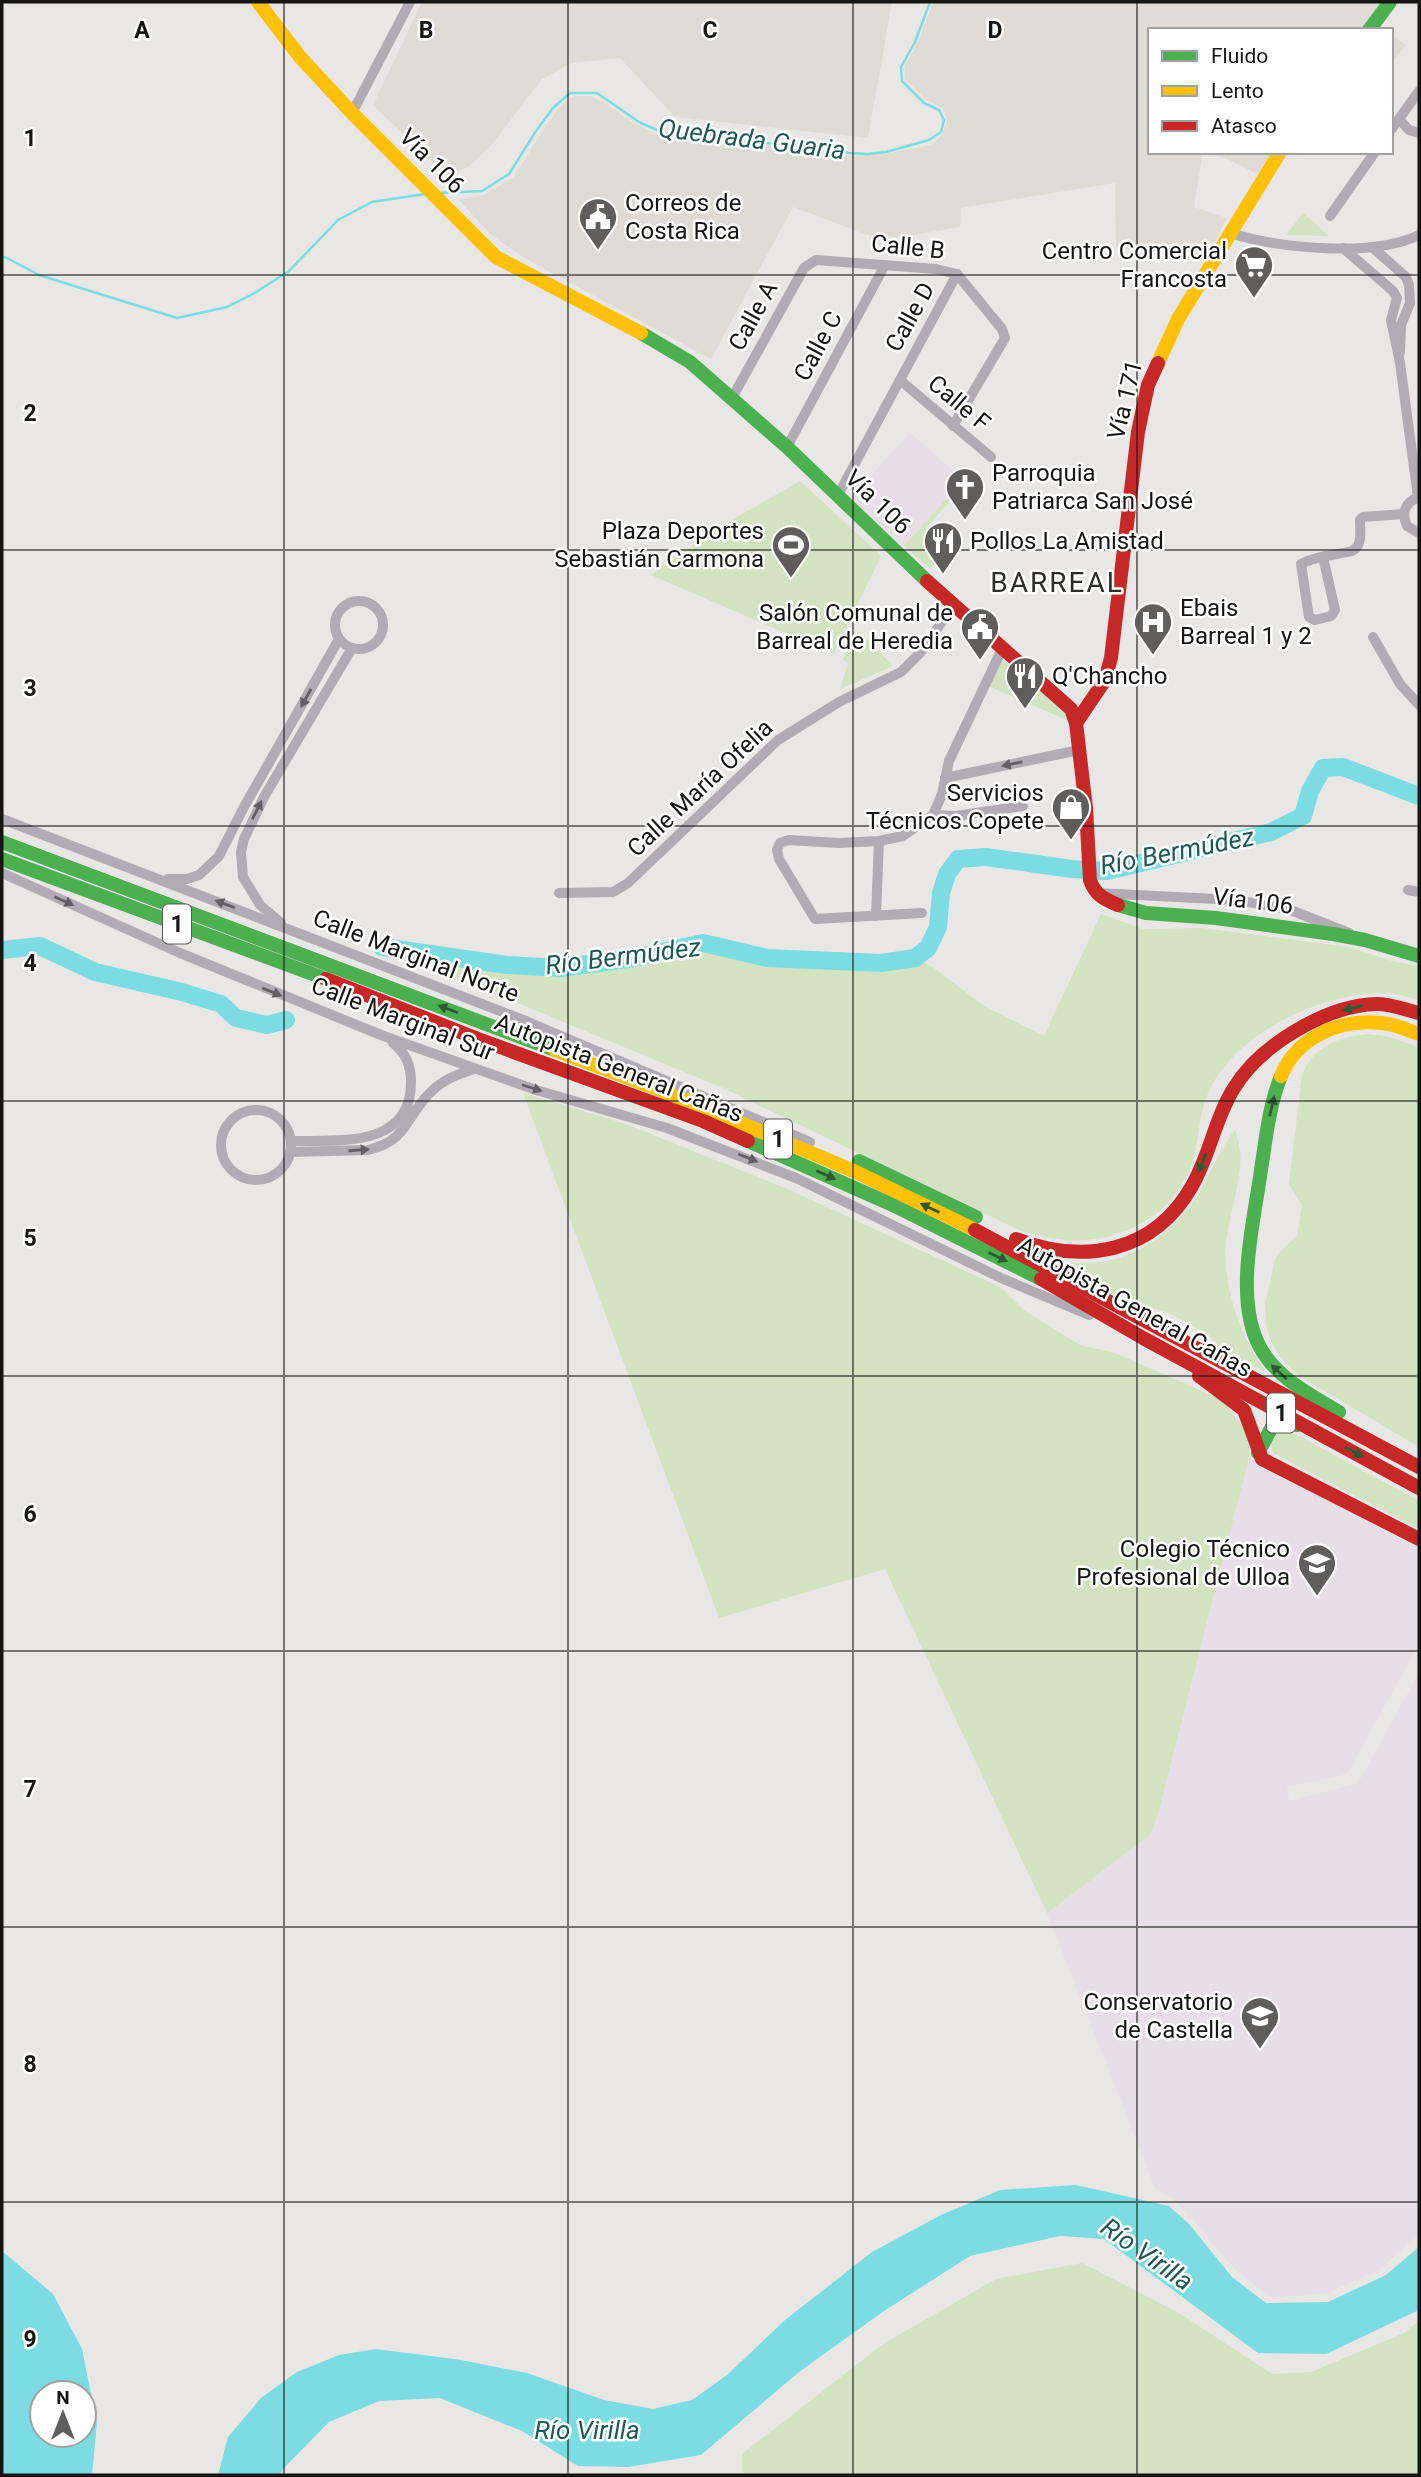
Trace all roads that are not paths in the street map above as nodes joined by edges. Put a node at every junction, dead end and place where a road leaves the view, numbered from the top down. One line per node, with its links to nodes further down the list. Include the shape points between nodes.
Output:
1 (258, 2): 6 (main road, Vía 106)
2 (410, 2): 6 (street)
3 (1390, 2): 4 (main road)
4 (1370, 28)
5 (1419, 91): 7 (street)
6 (352, 113): 22 (main road, Vía 106, via 496,257 650,338 690,362)
7 (1399, 118): 8 (street); 9 (street, via 1409,130)
8 (1393, 127)
9 (1419, 133)
10 (1278, 154): 13 (main road, Vía 171)
11 (1374, 154): 12 (street)
12 (1330, 216)
13 (1230, 233): 16 (street, via 1289,245); 37 (main road, Vía 171, via 1178,318 1148,385 1138,432 1111,658 1105,680)
14 (1419, 235): 15 (street)
15 (1373, 247): 16 (street); 20 (street, via 1409,285)
16 (1343, 248): 20 (street, via 1397,298 1391,320)
17 (817, 260): 18 (street, Calle B); 22 (street, Calle A, via 804,268)
18 (885, 265): 19 (street, Calle B); 24 (street, Calle C)
19 (957, 274): 21 (street, Calle D); 23 (street, Calle B, via 1002,329 1004,338)
20 (1400, 363): 27 (street)
21 (900, 380): 23 (street, Calle F); 26 (street, Calle D)
22 (732, 398): 24 (main road, Vía 106)
23 (953, 426): 25 (street, Calle F)
24 (787, 447): 26 (main road, Vía 106)
25 (991, 457)
26 (838, 495): 31 (main road, Vía 106)
27 (1419, 497): 28 (street, via 1408,503)
28 (1404, 513): 29 (street, via 1407,526); 30 (street, via 1363,517 1356,550)
29 (1419, 533)
30 (1323, 557): 30 (street, via 1335,610 1331,617 1315,620 1309,617 1300,568 1304,562)
31 (953, 606): 35 (main road, Vía 106); 50 (street, Calle María Ofelia, via 901,672 839,702 778,740 628,883 612,892)
32 (1373, 637): 36 (street)
33 (339, 639): 34 (street); 34 (street, via 336,617 344,606 358,601 372,605 381,617 382,631 373,643); 47 (street, one-way to 47, via 219,856 199,875)
34 (352, 648): 54 (street, one-way to 34, via 248,890 241,865 244,839)
35 (1002, 649): 37 (main road, Vía 106, via 1071,709); 39 (street)
36 (1419, 705)
37 (1076, 723): 38 (main road)
38 (1079, 750): 39 (street, one-way to 39); 51 (main road, via 1090,880)
39 (945, 778): 41 (street)
40 (1023, 806): 41 (street)
41 (933, 815): 43 (street, via 902,836)
42 (2, 819): 47 (street, Calle Marginal Norte)
43 (878, 841): 53 (street); 53 (street, via 789,841 780,843 777,850 815,919)
44 (2, 842): 61 (main road, Autopista General Cañas / 1, one-way to 44)
45 (2, 859): 64 (main road, Autopista General Cañas / 1, one-way to 64, via 703,1121 893,1205 1032,1274)
46 (2, 873): 59 (street, Calle Marginal Sur, one-way to 59, via 180,953)
47 (159, 878): 54 (street, Calle Marginal Norte, one-way to 47)
48 (1408, 890): 49 (street)
49 (1419, 892)
50 (559, 893)
51 (1095, 893): 55 (main road, Vía 106, via 1116,905 1146,913 1216,918); 55 (street, via 1266,905 1319,919)
52 (922, 913): 53 (street)
53 (876, 916)
54 (290, 929): 62 (street, Calle Marginal Norte, via 526,1021)
55 (1365, 940): 56 (main road, Vía 106)
56 (1419, 956)
57 (1419, 1013): 62 (main road, one-way to 62, via 1378,1004 1346,1009 1263,1055 1234,1088 1184,1199 1150,1232 1108,1251 1073,1254 1038,1248 890,1174)
58 (1419, 1034): 67 (main road, one-way to 58, via 1302,1390 1271,1364 1254,1329 1248,1287 1267,1128 1287,1063 1306,1042 1355,1022 1384,1023)
59 (381, 1035): 60 (street, Calle Marginal Sur); 63 (street, via 409,1062 410,1098 403,1113 377,1136)
60 (474, 1069): 63 (street, one-way to 60, via 379,1147 402,1133 442,1082); 64 (street, Calle Marginal Sur, one-way to 64, via 667,1128 784,1173 1001,1278)
61 (696, 1104): 62 (main road); 68 (main road, Autopista General Cañas / 1, one-way to 61, via 998,1241 856,1172)
62 (810, 1142)
63 (291, 1147): 63 (street, via 288,1131 274,1115 252,1111 233,1120 222,1138 230,1169 249,1179 271,1177 287,1162)
64 (1143, 1338): 65 (main road, Autopista General Cañas / 1); 66 (main road, via 1236,1402 1248,1418)
65 (1326, 1437): 66 (main road, via 1287,1421 1277,1422); 69 (main road, Autopista General Cañas / 1, one-way to 69)
66 (1258, 1453): 70 (main road, via 1269,1463)
67 (1419, 1461)
68 (1419, 1467)
69 (1419, 1488)
70 (1419, 1539)

